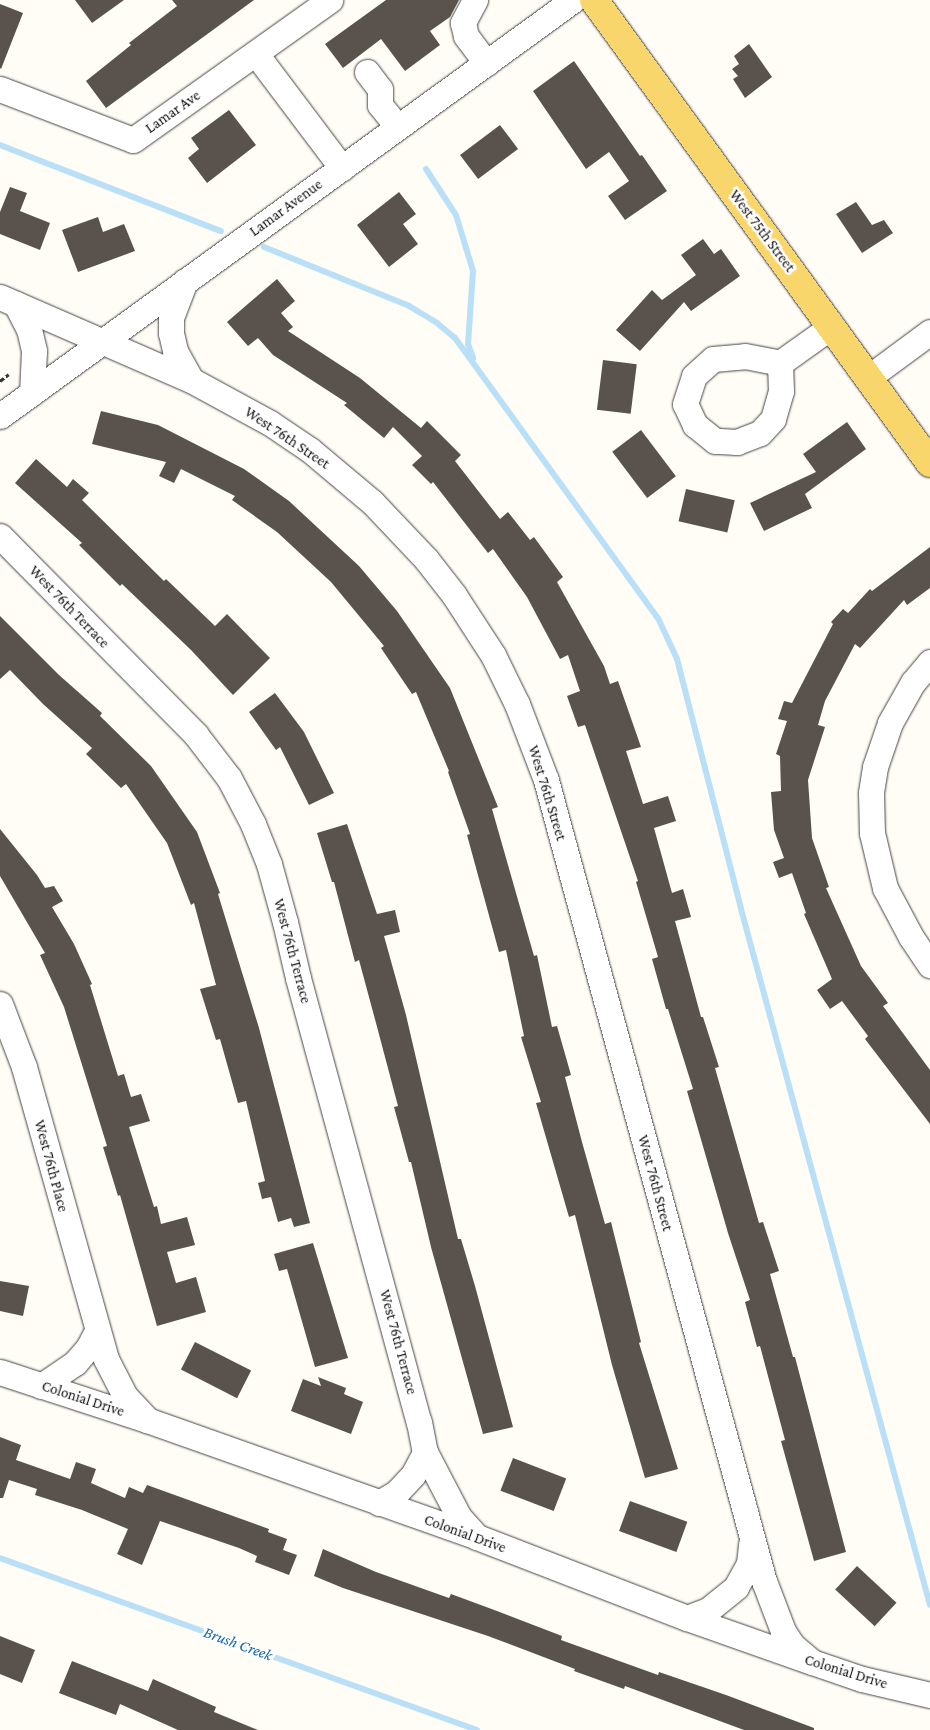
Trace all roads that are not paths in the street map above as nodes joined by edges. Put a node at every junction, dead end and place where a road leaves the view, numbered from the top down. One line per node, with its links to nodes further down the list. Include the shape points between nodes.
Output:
1 (330, 0): 5 (street, Lamar Ave)
2 (475, 0): 6 (street, via 463,23 466,36)
3 (573, 0): 6 (street, Lamar Avenue)
4 (594, 0): 13 (main road, West 75th Street)
5 (256, 54): 8 (street, Lamar Ave, via 133,140); 10 (street)
6 (486, 63): 9 (street, Lamar Avenue)
7 (367, 72): 9 (street, via 380,89 380,105)
8 (0, 89)
9 (398, 127): 10 (street, Lamar Avenue)
10 (342, 168): 11 (street, Lamar Avenue)
11 (185, 281): 15 (street, Lamar Avenue); 18 (street, via 171,317 171,334 175,351)
12 (8, 301): 15 (street, West 76th Street); 19 (street, via 29,329 34,351)
13 (832, 326): 16 (street); 17 (main road, West 75th Street)
14 (930, 332): 17 (street)
15 (104, 342): 18 (street, West 76th Street); 19 (street, Lamar Avenue)
16 (780, 363)
17 (868, 377): 21 (main road, West 75th Street)
18 (191, 380): 32 (street, West 76th Street, via 270,423 310,450 372,502 426,559 454,595 493,655 517,704 546,780)
19 (32, 393): 20 (street, Lamar Avenue)
20 (0, 416)
21 (930, 463)
22 (0, 536): 30 (street, West 76th Terrace, via 196,735 229,778 254,824 285,922)
23 (930, 662): 24 (street, via 913,682 890,723 875,766 871,793 872,833 885,888 910,937)
24 (930, 965)
25 (0, 1004): 26 (street, West 76th Place, via 24,1067)
26 (97, 1330): 28 (street, via 75,1363); 29 (street, West 76th Place, via 115,1379 125,1396)
27 (0, 1372): 28 (street, Colonial Drive)
28 (41, 1386): 29 (street, Colonial Drive)
29 (147, 1420): 31 (street, Colonial Drive)
30 (425, 1452): 31 (street, via 420,1466 406,1484); 33 (street, West 76th Terrace, via 459,1517)
31 (379, 1503): 33 (street, Colonial Drive)
32 (750, 1536): 34 (street, West 76th Street, via 751,1556 741,1582 715,1605); 35 (street, West 76th Street, via 783,1631 792,1645)
33 (477, 1537): 34 (street, Colonial Drive)
34 (688, 1618): 35 (street, Colonial Drive)
35 (812, 1662): 36 (street, Colonial Drive)
36 (930, 1694)

